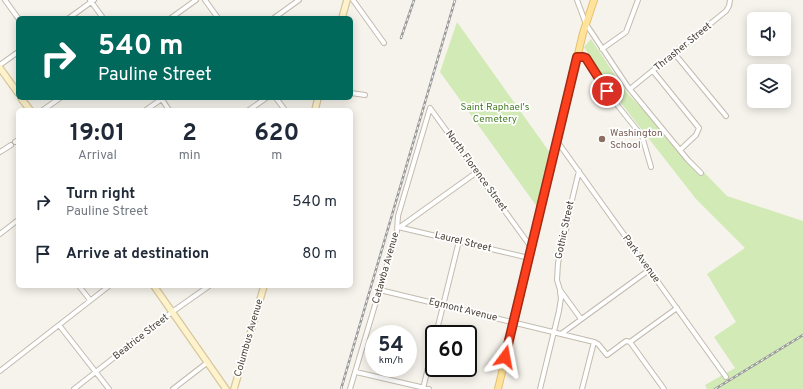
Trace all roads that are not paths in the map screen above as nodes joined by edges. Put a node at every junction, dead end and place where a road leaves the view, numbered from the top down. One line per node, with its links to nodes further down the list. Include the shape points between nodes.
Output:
1 (5, 0): 12 (street)
2 (196, 0): 15 (street)
3 (206, 0): 16 (street)
4 (299, 0): 17 (street)
5 (347, 0): 18 (street)
6 (353, 0): 20 (street)
7 (577, 0): 19 (street)
8 (594, 0): 19 (main road)
9 (638, 0): 21 (street, via 626,32)
10 (730, 0): 22 (street, Thrasher Street, via 726,11)
11 (92, 1): 13 (street); 14 (street)
12 (17, 16)
13 (71, 16)
14 (102, 16)
15 (175, 16)
16 (217, 16)
17 (277, 16)
18 (343, 16)
19 (586, 24): 21 (street); 24 (main road)
20 (384, 43)
21 (602, 49): 27 (street)
22 (674, 53): 26 (street, Thrasher Street); 37 (street)
23 (16, 54): 25 (street)
24 (577, 57): 39 (main road); 43 (street, via 586,58 610,96 642,136)
25 (0, 66): 28 (street)
26 (653, 71): 27 (street, Thrasher Street); 41 (street, via 699,128 696,135)
27 (630, 89): 41 (street)
28 (16, 90)
29 (353, 93): 30 (street)
30 (365, 95)
31 (57, 100): 34 (street)
32 (159, 100): 35 (street)
33 (263, 100): 36 (street)
34 (46, 108)
35 (149, 108)
36 (252, 108)
37 (726, 116)
38 (426, 124): 45 (street, North Florence Street, via 430,108); 48 (street, Catawba Avenue, via 398,216)
39 (557, 141): 44 (street, Park Avenue); 51 (main road)
40 (15, 142): 42 (street)
41 (680, 150): 46 (street)
42 (0, 152)
43 (651, 167)
44 (579, 171): 53 (street, Park Avenue); 60 (street, Gothic Street, via 558,264 557,280)
45 (477, 172): 48 (street); 51 (street, North Florence Street)
46 (701, 173)
47 (16, 222): 49 (street)
48 (399, 227): 50 (street, Laurel Street); 59 (street, Catawba Avenue)
49 (0, 234)
50 (459, 241): 52 (street, Laurel Street); 62 (street)
51 (531, 247): 52 (main road)
52 (529, 258): 66 (main road)
53 (649, 270): 63 (street, Park Avenue); 65 (street)
54 (81, 288): 61 (street)
55 (106, 288): 61 (street)
56 (155, 288): 64 (street)
57 (206, 288): 64 (street, Beatrice Street)
58 (263, 288): 84 (street, Columbus Avenue)
59 (380, 290): 62 (street, Egmont Avenue); 76 (street, Catawba Avenue)
60 (560, 290): 65 (street, Gothic Street); 69 (street, Gothic Street, via 561,298)
61 (90, 300): 67 (street)
62 (443, 305): 66 (street, Egmont Avenue); 68 (street)
63 (677, 308): 72 (street); 78 (street, Park Avenue)
64 (172, 312): 73 (street); 75 (street, Beatrice Street)
65 (581, 319): 70 (street)
66 (514, 322): 69 (street, Egmont Avenue); 87 (main road)
67 (59, 325): 74 (street); 75 (street)
68 (438, 325)
69 (554, 332): 70 (street, Egmont Avenue); 88 (street, Gothic Street)
70 (562, 334): 71 (street, Egmont Avenue)
71 (594, 342): 72 (street, via 607,355 626,341); 89 (street)
72 (630, 342): 90 (street)
73 (208, 362): 82 (street); 83 (street)
74 (0, 371)
75 (96, 372): 80 (street, Beatrice Street); 81 (street)
76 (356, 372): 79 (street); 85 (street, Catawba Avenue)
77 (426, 377): 79 (street)
78 (726, 377)
79 (423, 388): 86 (street)
80 (74, 389)
81 (109, 389)
82 (173, 389)
83 (226, 389)
84 (234, 389)
85 (350, 389)
86 (429, 389)
87 (498, 389)
88 (540, 389)
89 (582, 389)
90 (664, 389)

